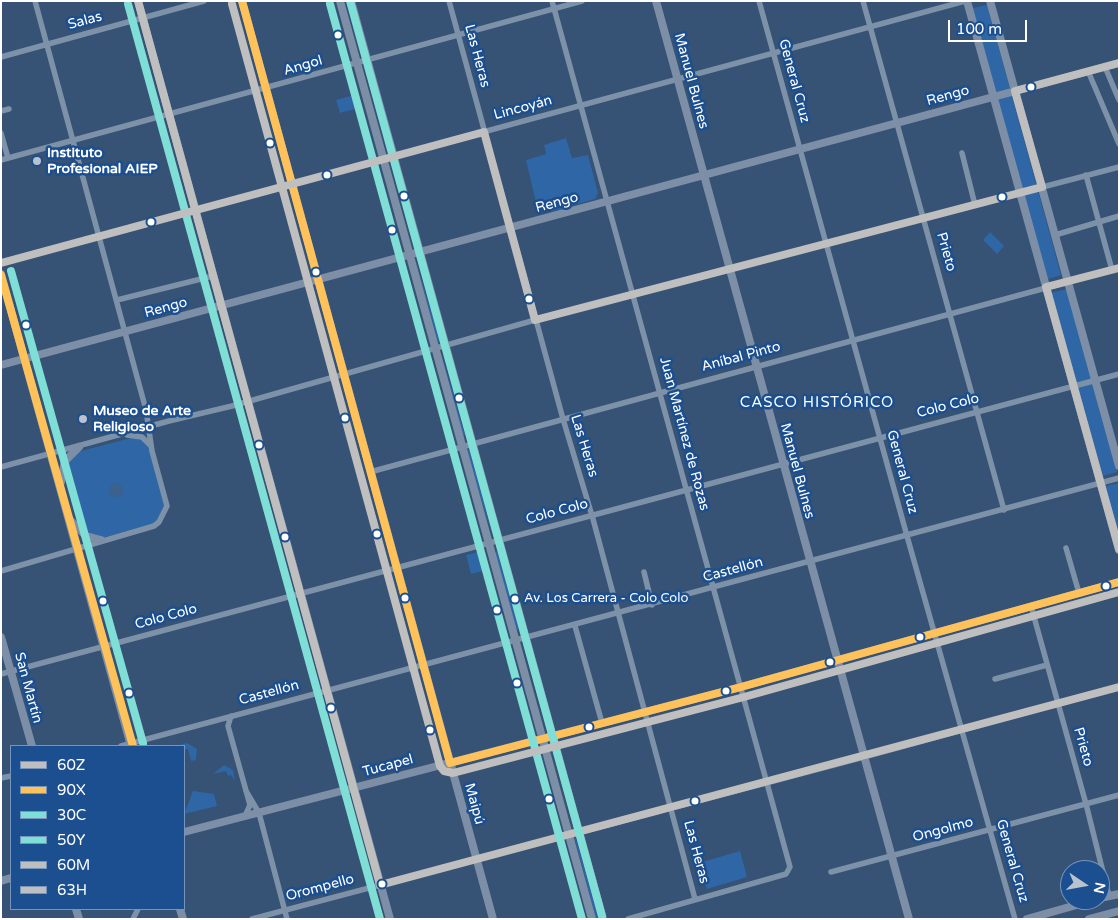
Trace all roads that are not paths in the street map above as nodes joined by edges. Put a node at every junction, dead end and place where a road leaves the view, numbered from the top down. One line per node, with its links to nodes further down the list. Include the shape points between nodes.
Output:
1 (35, 1): 19 (street)
2 (138, 1): 16 (main road)
3 (204, 1): 16 (street, Salas)
4 (242, 1): 28 (main road, Maipú)
5 (340, 1): 23 (main road)
6 (351, 1): 22 (main road)
7 (449, 1): 18 (street, Las Heras)
8 (552, 1): 15 (street, Juan Martínez de Rozas)
9 (582, 1): 15 (street, Angol)
10 (656, 1): 27 (main road, Manuel Bulnes)
11 (759, 1): 20 (street, General Cruz)
12 (863, 1): 17 (street, Prieto)
13 (966, 1): 17 (street, Lincoyán); 30 (main road)
14 (990, 1): 29 (main road)
15 (554, 9): 18 (street, Angol); 32 (street, Juan Martínez de Rozas)
16 (143, 19): 19 (street, Salas); 35 (main road)
17 (871, 27): 20 (street, Lincoyán); 36 (street, Prieto)
18 (458, 35): 22 (street, Angol); 37 (street, Las Heras)
19 (47, 45): 21 (street, Salas); 39 (street)
20 (773, 53): 27 (street, Lincoyán); 41 (street, General Cruz)
21 (1, 57)
22 (367, 60): 23 (street, Angol); 43 (main road)
23 (357, 63): 28 (street, Angol); 46 (main road)
24 (1119, 63): 25 (main road, Rengo)
25 (1105, 67): 26 (main road, Rengo); 31 (street)
26 (1088, 71): 29 (main road, Rengo); 40 (street)
27 (677, 80): 32 (street, Lincoyán); 48 (main road, Manuel Bulnes)
28 (265, 89): 35 (street, Angol); 50 (main road, Maipú)
29 (1015, 91): 30 (main road, Rengo); 51 (main road)
30 (993, 96): 36 (main road, Rengo); 52 (main road)
31 (1119, 100)
32 (581, 106): 37 (street, Lincoyán); 53 (street, Juan Martínez de Rozas)
33 (9, 109): 34 (street)
34 (1, 111)
35 (169, 115): 39 (street, Angol); 55 (main road)
36 (897, 123): 41 (main road, Rengo); 57 (street, Prieto)
37 (484, 132): 43 (street, Lincoyán); 59 (street, Las Heras)
38 (1, 133): 44 (street)
39 (73, 140): 44 (street, Angol); 61 (street)
40 (1119, 144)
41 (800, 149): 48 (main road, Rengo); 62 (street, General Cruz)
42 (962, 154): 54 (street)
43 (393, 157): 46 (street, Lincoyán); 63 (main road)
44 (8, 158): 45 (street, Angol)
45 (1, 160)
46 (383, 160): 50 (street, Lincoyán); 64 (main road)
47 (1119, 167): 49 (street)
48 (703, 175): 53 (main road, Rengo); 67 (main road, Manuel Bulnes)
49 (1086, 175): 51 (street); 58 (street)
50 (292, 185): 55 (street, Lincoyán); 71 (main road, Maipú)
51 (1042, 187): 52 (street); 60 (main road)
52 (1020, 193): 54 (street); 73 (main road)
53 (608, 202): 59 (main road, Rengo); 74 (street, Juan Martínez de Rozas)
54 (975, 205): 57 (street)
55 (195, 211): 61 (street, Lincoyán); 70 (main road)
56 (1119, 216): 58 (street)
57 (924, 218): 62 (street); 77 (street, Prieto)
58 (1099, 222): 60 (street); 68 (street)
59 (511, 229): 63 (main road, Rengo); 78 (street, Las Heras)
60 (1055, 234): 72 (main road)
61 (99, 237): 65 (street, Lincoyán); 75 (street)
62 (826, 244): 67 (street); 80 (street, General Cruz)
63 (420, 253): 64 (main road, Rengo); 81 (main road)
64 (410, 256): 71 (main road, Rengo); 82 (main road)
65 (1, 263)
66 (1119, 268): 68 (street, Aníbal Pinto)
67 (729, 270): 74 (street); 85 (main road, Manuel Bulnes)
68 (1112, 270): 72 (street, Aníbal Pinto)
69 (1, 274): 83 (main road)
70 (213, 276): 75 (street); 76 (main road)
71 (317, 280): 76 (main road, Rengo); 86 (main road, Maipú)
72 (1068, 282): 73 (street, Aníbal Pinto); 88 (main road)
73 (1046, 288): 77 (street, Aníbal Pinto); 89 (main road)
74 (633, 295): 78 (street); 90 (street, Juan Martínez de Rozas)
75 (117, 300): 79 (street)
76 (222, 306): 79 (main road, Rengo); 91 (main road)
77 (950, 313): 80 (street, Aníbal Pinto); 92 (street, Prieto)
78 (535, 320): 81 (street); 93 (street, Las Heras)
79 (125, 332): 83 (main road, Rengo); 94 (street)
80 (852, 340): 85 (street, Aníbal Pinto); 96 (street, General Cruz)
81 (445, 346): 82 (street); 97 (main road)
82 (435, 349): 86 (street); 99 (main road)
83 (24, 358): 84 (main road, Rengo); 101 (main road)
84 (1, 365)
85 (756, 366): 90 (street, Aníbal Pinto); 102 (main road, Manuel Bulnes)
86 (343, 374): 91 (street); 105 (main road, Maipú)
87 (1119, 374): 88 (street, Colo Colo)
88 (1095, 381): 89 (street, Colo Colo); 103 (main road)
89 (1074, 387): 92 (street, Colo Colo); 107 (main road)
90 (660, 392): 93 (street, Aníbal Pinto); 109 (street, Juan Martínez de Rozas)
91 (248, 401): 94 (street); 127 (main road)
92 (977, 412): 96 (street, Colo Colo); 110 (street, Prieto)
93 (563, 419): 97 (street, Aníbal Pinto); 111 (street, Las Heras)
94 (149, 428): 95 (street); 100 (street)
95 (124, 434): 98 (street); 100 (street, via 144,439)
96 (879, 437): 102 (street, Colo Colo); 113 (street, General Cruz)
97 (472, 445): 99 (street, Aníbal Pinto); 115 (main road)
98 (79, 447): 101 (street); 108 (main road, via 65,461)
99 (461, 448): 105 (street, Aníbal Pinto); 116 (main road)
100 (152, 451): 114 (street, via 166,504 162,516 155,526)
101 (51, 454): 104 (street); 108 (main road)
102 (782, 464): 109 (street, Colo Colo); 120 (main road, Manuel Bulnes)
103 (1119, 466)
104 (1, 467)
105 (370, 472): 121 (main road, Maipú)
106 (1119, 478): 107 (street, Castellón)
107 (1100, 483): 110 (street, Castellón); 119 (main road)
108 (60, 489): 112 (main road)
109 (687, 490): 111 (street, Colo Colo); 125 (street, Juan Martínez de Rozas)
110 (1004, 510): 113 (street, Castellón)
111 (592, 515): 115 (street, Colo Colo); 130 (street, Las Heras)
112 (69, 520): 114 (main road, via 86,536); 118 (main road)
113 (906, 536): 120 (street, Castellón); 132 (street, General Cruz)
114 (101, 540): 118 (street)
115 (498, 541): 116 (street, Colo Colo); 134 (main road)
116 (488, 544): 121 (street, Colo Colo); 135 (main road)
117 (1066, 548): 126 (street)
118 (78, 550): 122 (street); 136 (main road)
119 (1119, 550)
120 (810, 562): 125 (street, Castellón); 137 (main road, Manuel Bulnes)
121 (396, 568): 127 (street, Colo Colo); 139 (main road, Maipú)
122 (1, 571)
123 (644, 572): 128 (street)
124 (1119, 582): 126 (main road, Tucapel)
125 (714, 589): 128 (street, Castellón); 143 (street, Juan Martínez de Rozas)
126 (1079, 593): 129 (main road, Tucapel)
127 (300, 594): 136 (street, Colo Colo); 145 (main road)
128 (652, 605): 130 (street, Castellón)
129 (1031, 606): 132 (main road, Tucapel); 138 (street, Prieto)
130 (618, 614): 131 (street, Castellón); 147 (street, Las Heras)
131 (575, 626): 134 (street, Castellón); 150 (street)
132 (934, 633): 137 (main road, Tucapel); 152 (street, General Cruz)
133 (1, 637): 140 (main road, San Martín)
134 (525, 639): 135 (street, Castellón); 153 (main road)
135 (516, 642): 139 (street, Castellón); 154 (main road)
136 (104, 646): 140 (street, Colo Colo); 156 (main road)
137 (837, 660): 143 (main road, Tucapel); 157 (main road, Manuel Bulnes)
138 (1047, 665): 142 (street); 146 (street, Prieto)
139 (423, 666): 145 (street, Castellón); 158 (main road, Maipú)
140 (11, 671): 141 (street, Colo Colo); 155 (main road, San Martín)
141 (1, 674)
142 (995, 679)
143 (741, 687): 147 (main road, Tucapel); 159 (street, Juan Martínez de Rozas)
144 (1119, 687): 146 (street, Orompello)
145 (326, 691): 148 (street, Castellón); 160 (main road)
146 (1058, 704): 152 (street, Orompello); 163 (street, Prieto)
147 (645, 712): 150 (main road, Tucapel); 164 (street, Las Heras)
148 (231, 716): 149 (street, Castellón); 151 (street)
149 (218, 720): 151 (street); 156 (street, Castellón)
150 (602, 723): 153 (main road, Tucapel)
151 (228, 726): 161 (street)
152 (962, 731): 157 (street, Orompello); 167 (street, General Cruz)
153 (552, 736): 154 (main road, Tucapel); 169 (main road)
154 (543, 739): 158 (main road, Tucapel); 170 (main road)
155 (32, 745)
156 (131, 745)
157 (864, 758): 159 (street, Orompello); 171 (main road, Manuel Bulnes)
158 (450, 763): 160 (main road, Tucapel); 172 (main road, Maipú)
159 (767, 783): 164 (street, Orompello); 176 (street, Juan Martínez de Rozas, via 790,867 788,873)
160 (353, 788): 165 (main road, Tucapel); 175 (main road)
161 (246, 791): 165 (street); 166 (street, via 250,808)
162 (1119, 795): 163 (street, Ongolmo)
163 (1086, 804): 167 (street, Ongolmo); 173 (street, Prieto)
164 (671, 808): 169 (street, Orompello); 176 (street, Las Heras)
165 (259, 813): 166 (main road, Tucapel); 177 (street)
166 (245, 816): 168 (main road, Tucapel)
167 (990, 830): 171 (street, Ongolmo); 188 (street, General Cruz)
168 (185, 832)
169 (579, 832): 170 (street, Orompello); 185 (main road)
170 (568, 834): 172 (street, Orompello); 184 (main road)
171 (892, 856): 174 (street, Ongolmo); 187 (main road, Manuel Bulnes)
172 (477, 859): 175 (street, Orompello); 183 (main road, Maipú)
173 (1100, 860)
174 (831, 872)
175 (380, 885): 177 (street, Orompello); 182 (main road)
176 (695, 899): 186 (street)
177 (285, 910): 180 (street, Orompello); 181 (street)
178 (1060, 910): 189 (main road)
179 (1119, 911): 190 (main road)
180 (252, 919)
181 (287, 919)
182 (390, 919)
183 (493, 919)
184 (592, 919)
185 (603, 919)
186 (628, 919)
187 (910, 919)
188 (1015, 919)
189 (1028, 919)
190 (1089, 919)

